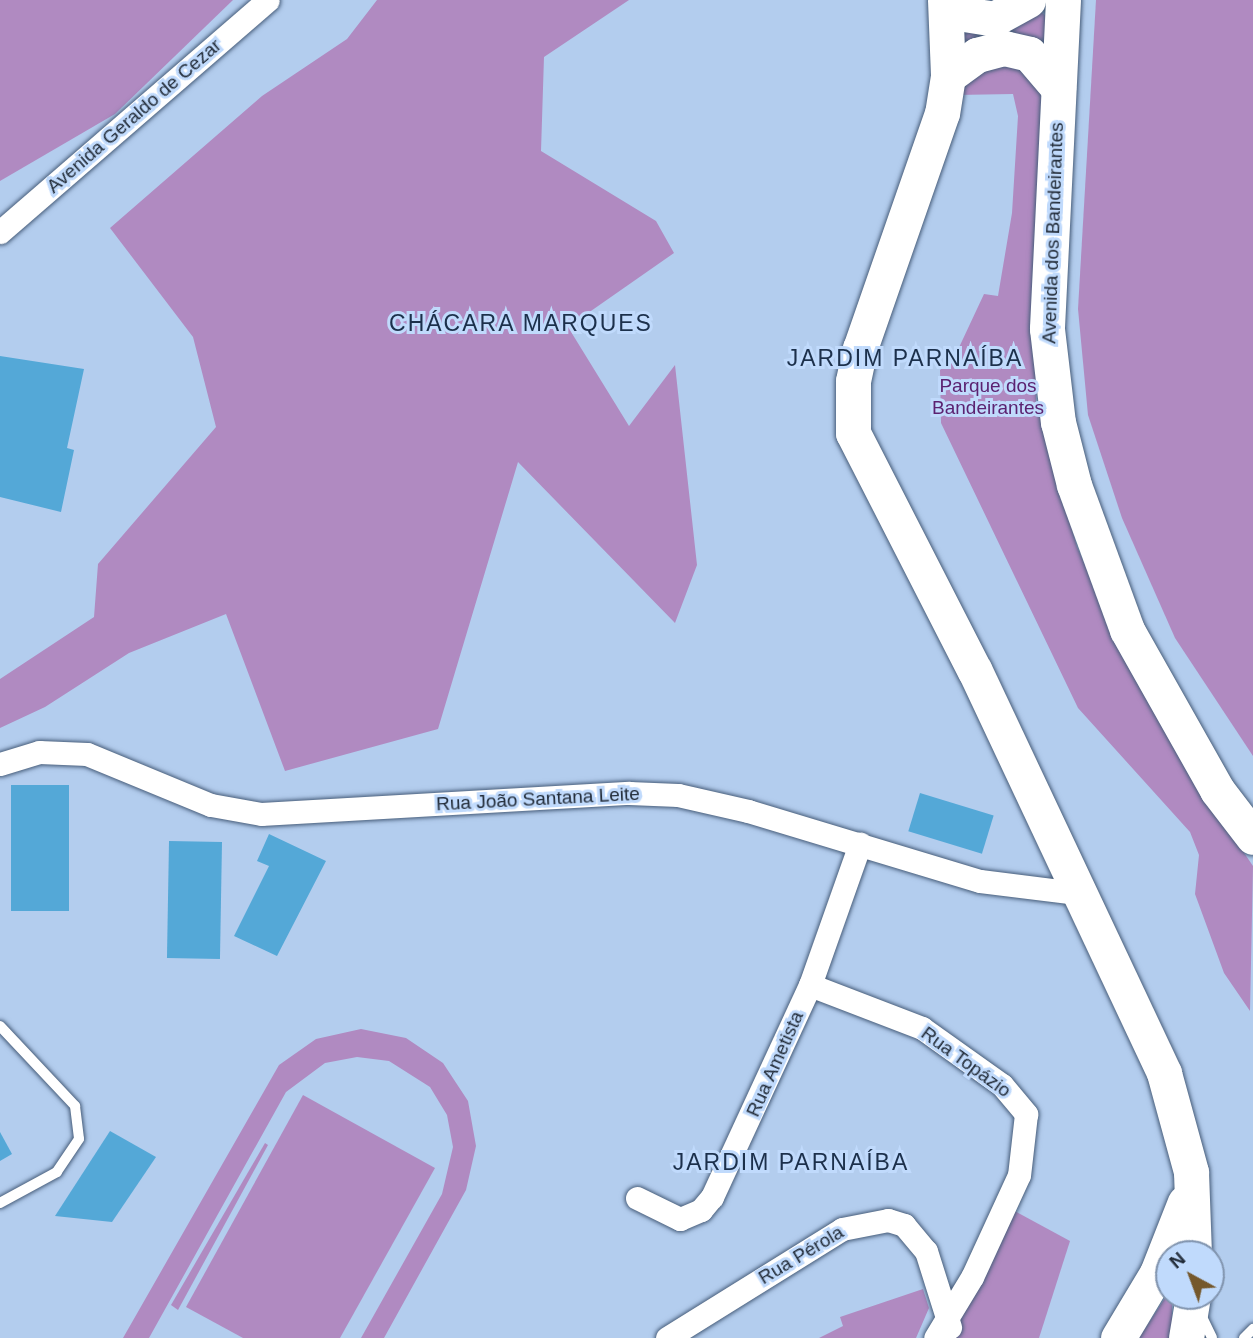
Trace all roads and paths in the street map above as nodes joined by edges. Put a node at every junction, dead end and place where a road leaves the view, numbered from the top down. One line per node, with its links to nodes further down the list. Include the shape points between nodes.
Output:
1 (268, 0): 7 (street, Avenida Geraldo de Cezar)
2 (946, 0): 3 (main road, via 964,14 994,19); 5 (main road)
3 (1028, 0)
4 (1063, 0): 6 (main road, Avenida dos Bandeirantes)
5 (948, 76): 6 (main road, via 977,55 1004,48 1029,54); 11 (main road, via 928,162 898,233 860,348 853,381 853,433 975,671)
6 (1058, 88): 9 (main road, Avenida dos Bandeirantes, via 1048,340 1058,422 1074,485 1127,630 1217,790)
7 (0, 232)
8 (0, 764): 10 (street, Rua João Santana Leite, via 39,752 87,754 211,805 261,814 629,793 678,795)
9 (1253, 838)
10 (860, 844): 11 (street, Rua João Santana Leite, via 980,881); 12 (street, Rua Ametista)
11 (1077, 893): 14 (main road, via 1164,1073)
12 (810, 985): 15 (street, Rua Ametista, via 712,1197 701,1210 680,1219); 20 (street, Rua Topázio, via 922,1028 1002,1084 1026,1114 1019,1175)
13 (0, 1026): 16 (lane, via 75,1106 79,1139 57,1172)
14 (1192, 1172): 17 (main road); 24 (main road, via 1170,1246)
15 (637, 1198)
16 (0, 1203)
17 (1194, 1240)
18 (1191, 1310): 25 (main road)
19 (1199, 1310): 26 (lane)
20 (951, 1328): 22 (street, Rua Pérola, via 917,1237 904,1225 867,1220 842,1229); 23 (street)
21 (1253, 1329): 27 (lane)
22 (667, 1338)
23 (935, 1338)
24 (1118, 1338)
25 (1186, 1338)
26 (1212, 1338)
27 (1244, 1338)

